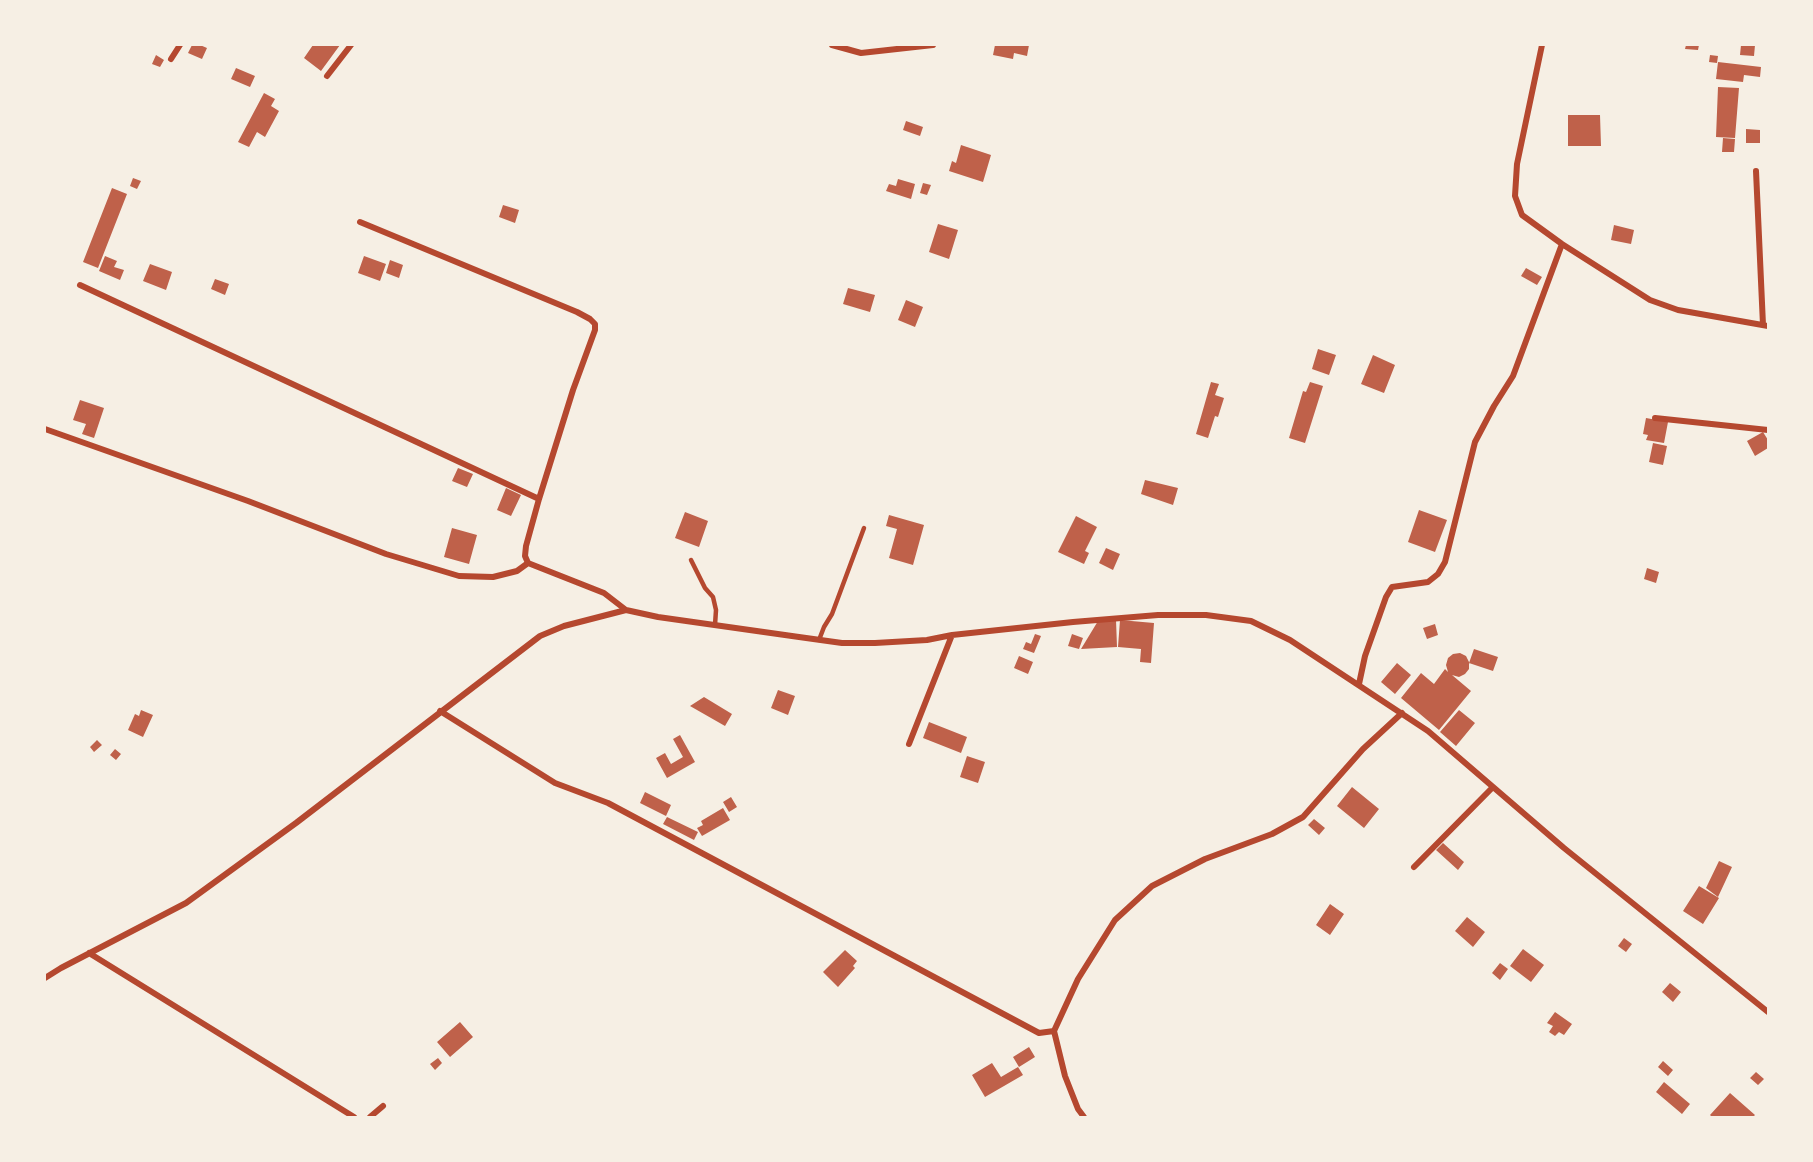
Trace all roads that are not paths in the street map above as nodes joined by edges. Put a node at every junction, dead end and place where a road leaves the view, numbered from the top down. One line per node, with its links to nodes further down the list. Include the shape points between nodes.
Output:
1 (180, 45): 6 (street)
2 (351, 45): 7 (street)
3 (832, 45): 4 (street, via 861,53)
4 (933, 45)
5 (1542, 45): 10 (street, via 1517,164 1515,196 1522,214)
6 (171, 59)
7 (327, 76)
8 (1756, 171): 12 (street)
9 (360, 222): 16 (street, via 577,312 595,324)
10 (1562, 244): 12 (street, via 1650,300 1678,310); 24 (street, via 1513,376 1475,442 1445,562 1428,582 1392,587 1368,646)
11 (80, 285): 16 (street)
12 (1766, 326)
13 (1655, 418): 15 (street)
14 (45, 429): 19 (street, via 386,554 459,576 493,577 517,571)
15 (1768, 430)
16 (538, 499): 19 (street, via 526,546)
17 (864, 528): 23 (lane)
18 (691, 560): 21 (lane, via 713,597)
19 (528, 563): 20 (street, via 604,593)
20 (626, 610): 21 (street); 25 (street, via 540,636)
21 (715, 625): 23 (street)
22 (952, 635): 23 (street, via 876,643); 24 (street, via 1158,615 1206,615 1251,621 1290,640); 27 (street)
23 (819, 640)
24 (1359, 684): 26 (street)
25 (440, 711): 30 (street, via 186,903); 33 (street, via 555,783 608,803 1039,1033)
26 (1402, 713): 28 (street); 33 (street, via 1363,749 1303,817 1152,886 1122,913 1078,979)
27 (909, 744)
28 (1493, 787): 29 (street); 32 (street)
29 (1414, 867)
30 (89, 953): 31 (street); 35 (street)
31 (45, 978)
32 (1768, 1012)
33 (1054, 1031): 37 (street, via 1065,1076)
34 (383, 1106): 36 (street)
35 (354, 1117)
36 (370, 1117)
37 (1084, 1117)

